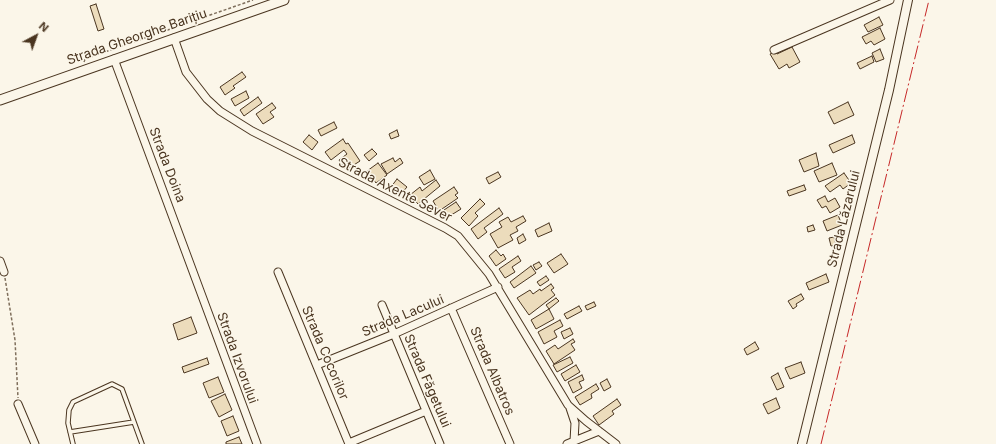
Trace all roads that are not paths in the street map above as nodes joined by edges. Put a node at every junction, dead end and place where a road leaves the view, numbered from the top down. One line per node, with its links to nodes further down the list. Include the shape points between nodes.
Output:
1 (284, 0): 4 (main road, Strada Gheorghe Barițiu)
2 (890, 0): 5 (street)
3 (908, 0): 32 (street, Strada Lăzarului, via 889,90)
4 (174, 38): 6 (main road, Strada Gheorghe Barițiu); 12 (street, Strada Axente Sever, via 186,72 220,111 458,236)
5 (774, 50)
6 (114, 59): 7 (main road, Strada Gheorghe Barițiu); 11 (street, Strada Doina)
7 (0, 100)
8 (0, 261): 9 (street)
9 (4, 272)
10 (278, 272): 16 (street, Strada Cocorilor)
11 (196, 280): 27 (street, Strada Izvorului)
12 (498, 287): 14 (street, Strada Lacului); 18 (street, Strada Axente Sever)
13 (382, 305): 15 (street, Strada Făgetului)
14 (451, 308): 15 (street, Strada Lacului); 30 (street, Strada Albatros)
15 (394, 334): 16 (street, Strada Lacului); 19 (street, Strada Făgetului)
16 (317, 365): 28 (street, Strada Cocorilor)
17 (18, 404): 24 (street)
18 (568, 405): 21 (street, Strada Axente Sever); 23 (street, Strada Axente Sever, via 575,423)
19 (426, 411): 28 (street); 29 (street, Strada Făgetului)
20 (134, 422): 22 (lane); 22 (lane, via 122,389 112,384 73,402 69,410); 26 (lane)
21 (599, 431): 23 (street); 31 (street, Strada Axente Sever)
22 (70, 432): 25 (lane)
23 (571, 443)
24 (35, 444)
25 (73, 444)
26 (142, 444)
27 (257, 444)
28 (349, 444)
29 (440, 444)
30 (510, 444)
31 (616, 444)
32 (802, 444)

